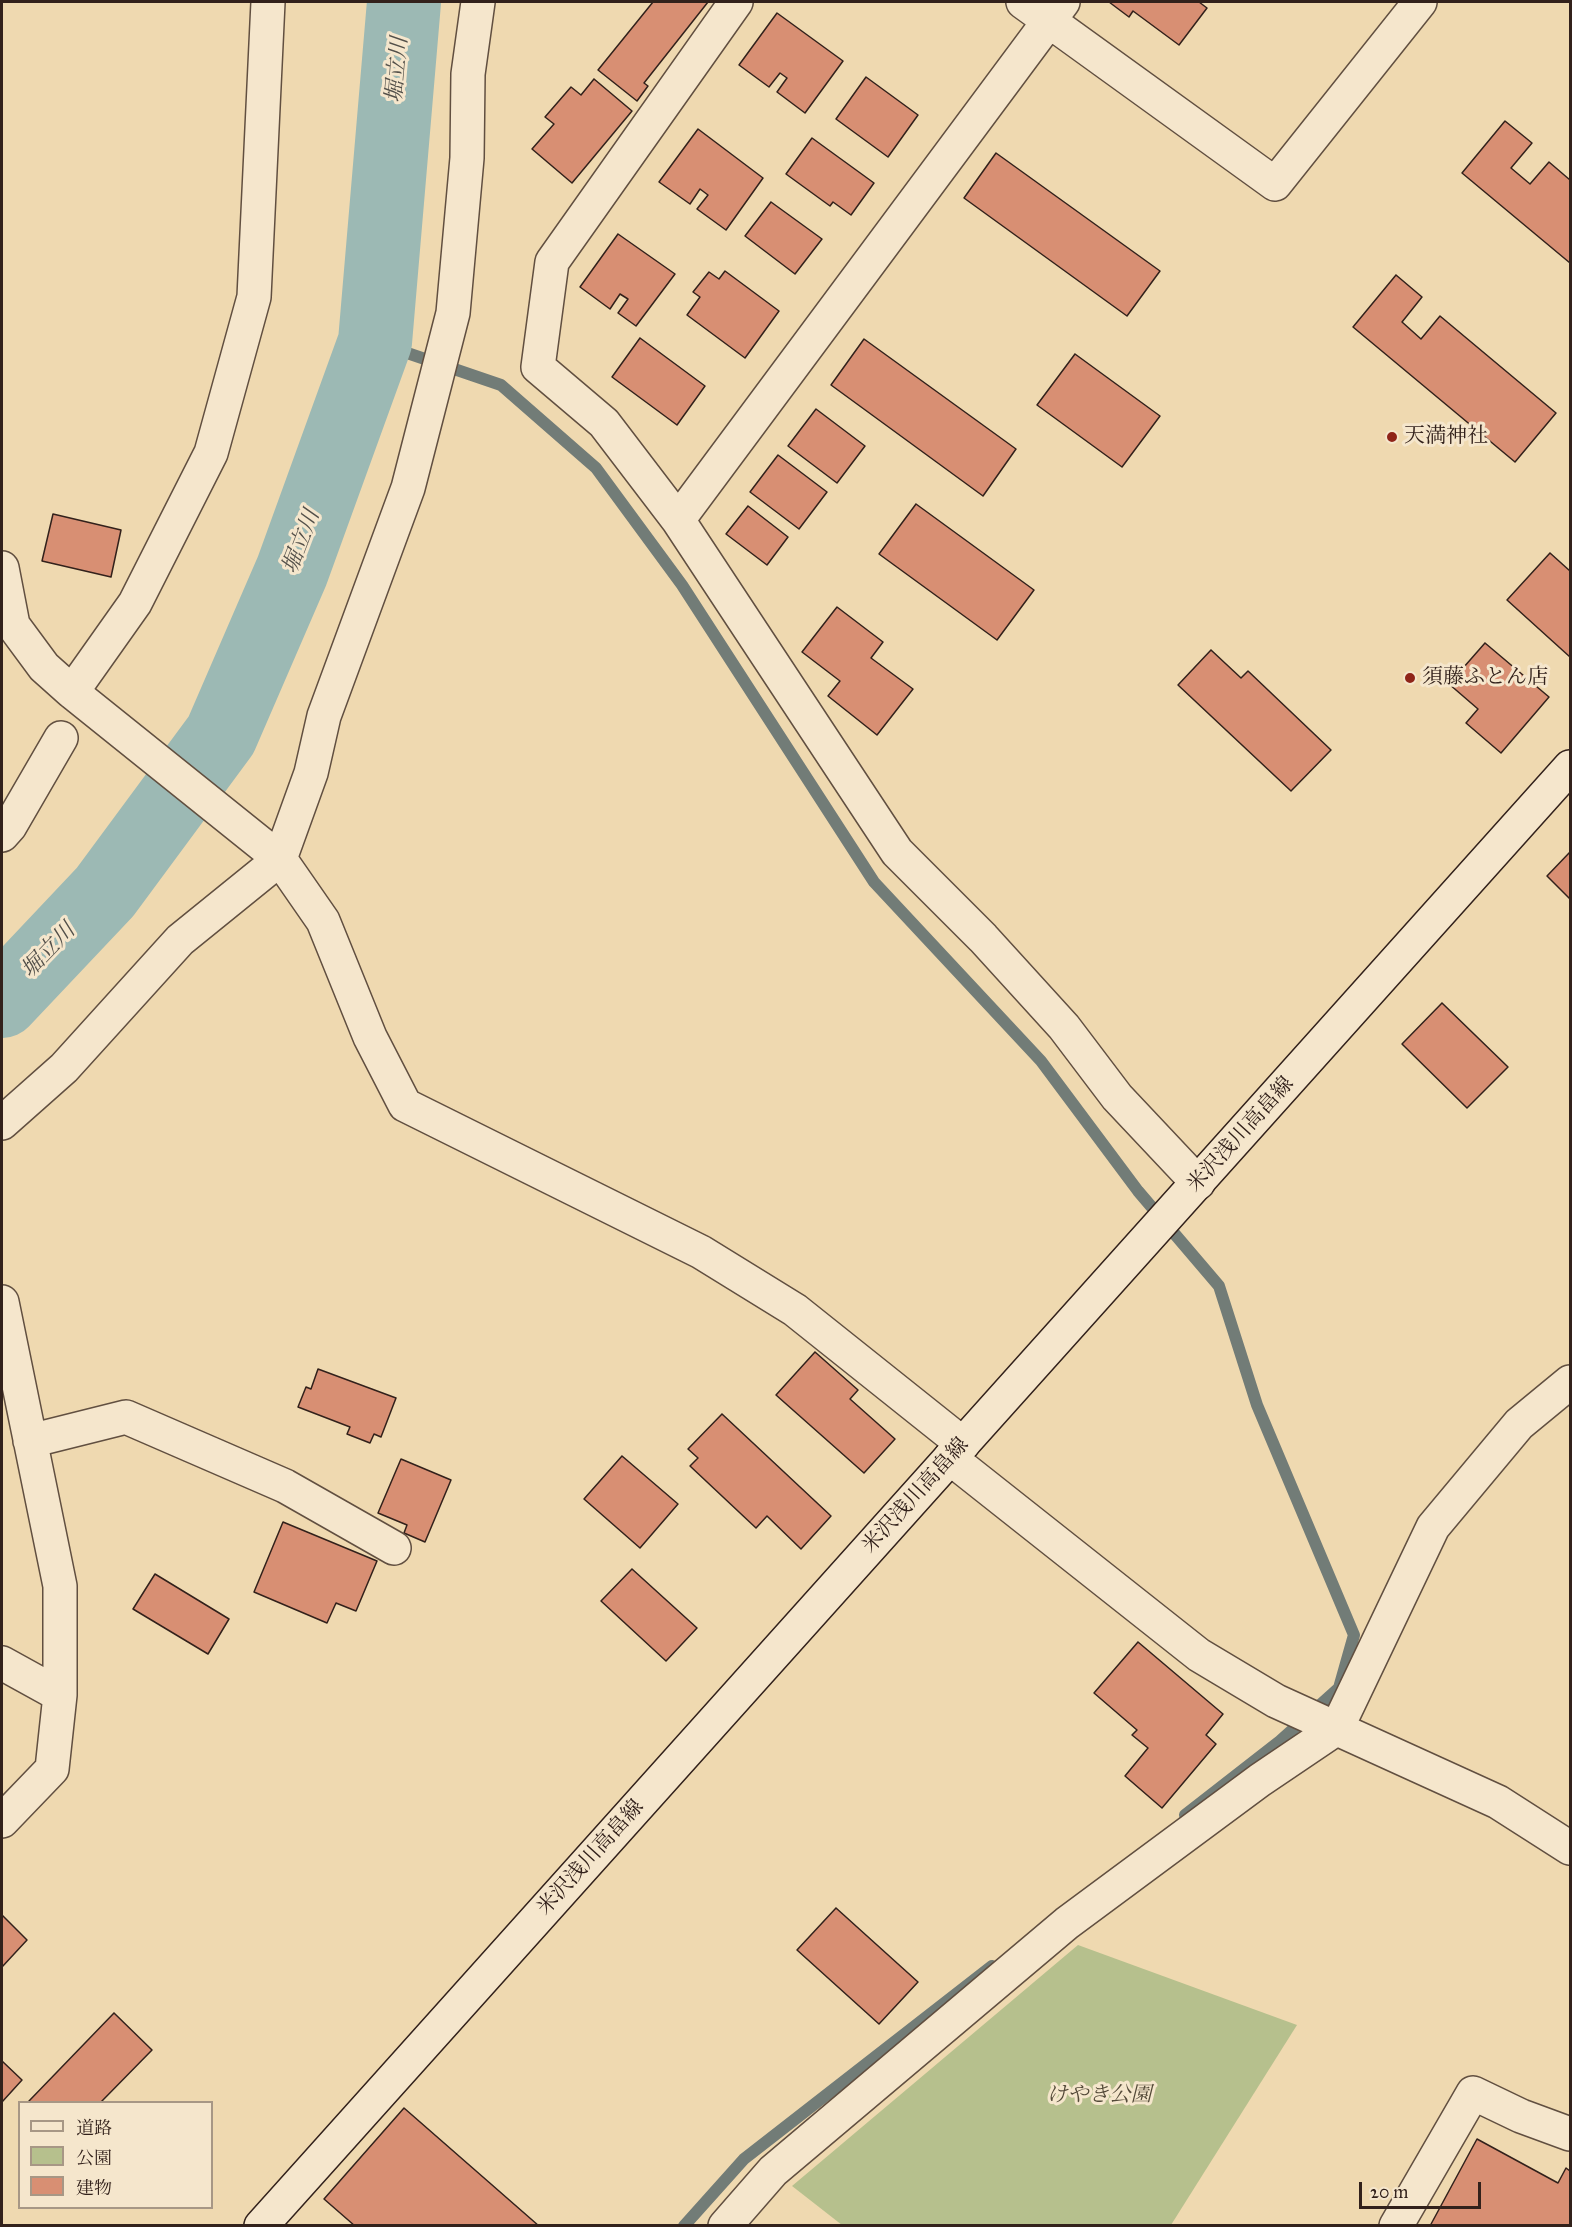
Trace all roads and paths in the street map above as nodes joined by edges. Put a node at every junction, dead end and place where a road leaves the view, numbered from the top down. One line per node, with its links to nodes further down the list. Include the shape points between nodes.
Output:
1 (268, 2): 9 (street, via 254,297 211,453)
2 (478, 2): 13 (street, via 468,74 467,158 453,313 408,488 324,716 311,773)
3 (736, 2): 6 (street, via 552,261 538,366 604,423)
4 (1420, 2): 5 (street, via 1275,184)
5 (1045, 8): 6 (street)
6 (678, 520): 15 (street, via 897,852 1064,1027 1117,1097)
7 (2, 568): 8 (street)
8 (7, 630): 9 (street)
9 (82, 700): 13 (street)
10 (61, 738): 12 (street)
11 (1570, 767): 15 (street, 米沢浅川高畠線)
12 (2, 835)
13 (280, 859): 14 (street, via 180,940 64,1068); 19 (street, via 323,921 370,1037 405,1105 701,1252 795,1310)
14 (2, 1123)
15 (1198, 1183): 19 (street, 米沢浅川高畠線)
16 (2, 1302): 18 (street)
17 (1570, 1382): 23 (street, via 1519,1424 1433,1527)
18 (30, 1441): 20 (street, via 126,1417 285,1486); 22 (street, via 60,1586)
19 (957, 1451): 23 (street, via 1199,1655 1276,1701); 27 (street, 米沢浅川高畠線)
20 (394, 1548)
21 (2, 1663): 22 (street)
22 (60, 1695): 24 (street, via 52,1769)
23 (1331, 1725): 25 (street, via 1498,1802); 28 (street, via 1067,1923 773,2171)
24 (2, 1821)
25 (1570, 1848)
26 (1570, 2134): 29 (street, via 1473,2093)
27 (261, 2226)
28 (725, 2226)
29 (1396, 2226)

